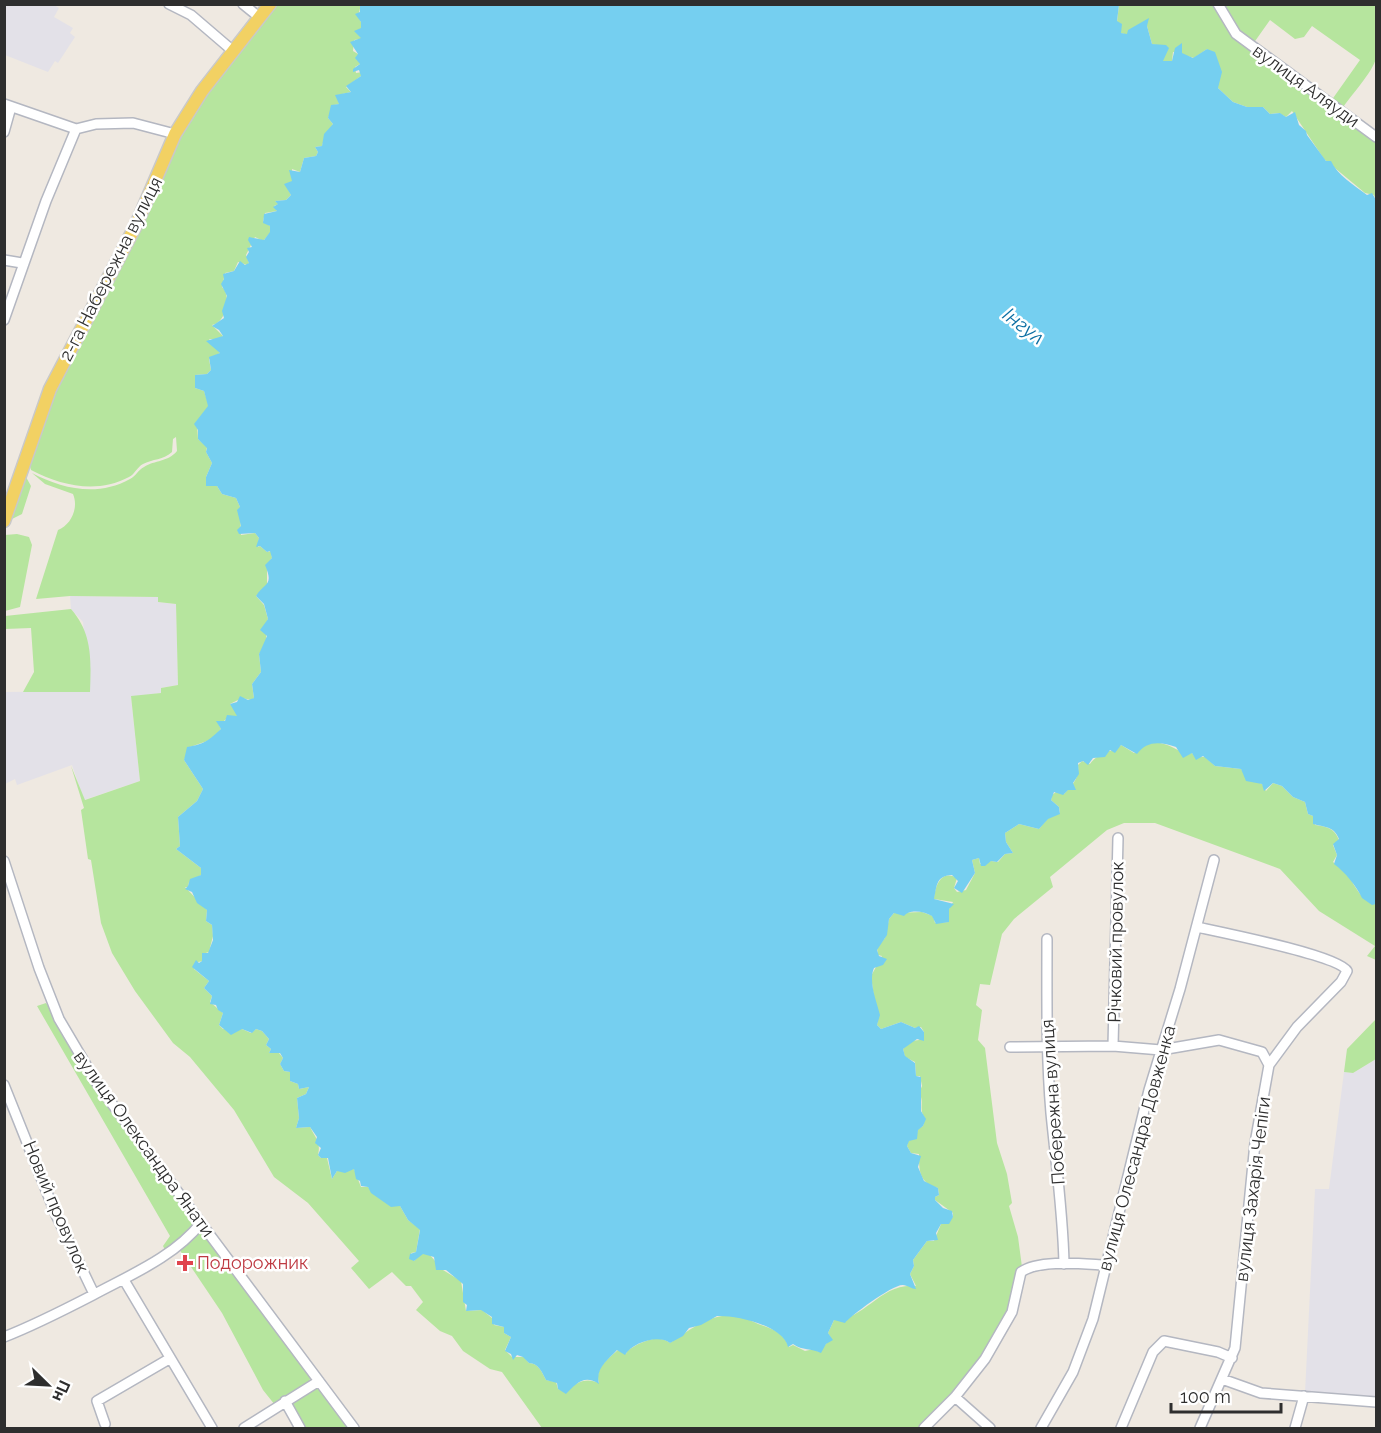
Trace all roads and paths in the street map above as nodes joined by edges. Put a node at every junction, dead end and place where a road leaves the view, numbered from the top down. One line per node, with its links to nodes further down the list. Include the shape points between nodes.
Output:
1 (169, 4): 6 (street, via 191,15)
2 (243, 4): 5 (street)
3 (270, 4): 5 (main road, 2-га Набережна вулиця)
4 (1218, 4): 11 (street, вулиця Аляуди, via 1236,34)
5 (259, 18): 6 (main road, 2-га Набережна вулиця)
6 (233, 51): 10 (main road, 2-га Набережна вулиця)
7 (8, 106): 8 (street); 9 (street)
8 (76, 129): 10 (street, via 133,123); 13 (street)
9 (4, 132)
10 (175, 134): 15 (main road, 2-га Набережна вулиця, via 136,225 50,389)
11 (1377, 137)
12 (4, 260): 13 (street)
13 (22, 263): 14 (street)
14 (4, 320)
15 (4, 521)
16 (1119, 838): 22 (street, Річковий провулок)
17 (1214, 860): 19 (street, вулиця Олесандра Довженка)
18 (4, 861): 27 (street, вулиця Олександра Янати, via 59,1019 98,1085)
19 (1197, 927): 24 (street, вулиця Олесандра Довженка); 25 (street, вулиця Захарія Чепіги, via 1302,952 1339,963 1347,971)
20 (1047, 939): 21 (street, Побережна вулиця)
21 (1046, 1046): 22 (street); 23 (street); 28 (street, Побережна вулиця, via 1063,1213)
22 (1113, 1046): 24 (street)
23 (1010, 1047)
24 (1161, 1050): 25 (street, via 1226,1041 1262,1052); 29 (street, вулиця Олесандра Довженка)
25 (1269, 1065): 33 (street, вулиця Захарія Чепіги, via 1255,1143)
26 (4, 1085): 31 (street, Новий провулок, via 56,1215)
27 (201, 1223): 30 (street, via 181,1244); 36 (street, вулиця Олександра Янати)
28 (1064, 1264): 29 (street); 38 (street, via 1021,1272 1007,1323)
29 (1105, 1265): 48 (street, вулиця Олесандра Довженка, via 1101,1292 1082,1352)
30 (124, 1280): 31 (street); 34 (street)
31 (94, 1294): 32 (street)
32 (4, 1337)
33 (1232, 1358): 35 (street, вулиця Захарія Чепіги); 49 (street, via 1164,1341 1153,1352)
34 (169, 1359): 41 (street, via 97,1401); 42 (street)
35 (1222, 1379): 37 (street, via 1261,1393); 50 (street, вулиця Захарія Чепіги)
36 (319, 1381): 39 (street); 45 (street, вулиця Олександра Янати)
37 (1305, 1396): 40 (street); 51 (street)
38 (955, 1397): 46 (street); 47 (street)
39 (285, 1401): 43 (street); 44 (street)
40 (1377, 1402)
41 (105, 1424)
42 (212, 1428)
43 (244, 1428)
44 (300, 1428)
45 (354, 1428)
46 (924, 1428)
47 (990, 1428)
48 (1041, 1428)
49 (1121, 1428)
50 (1200, 1428)
51 (1295, 1428)

